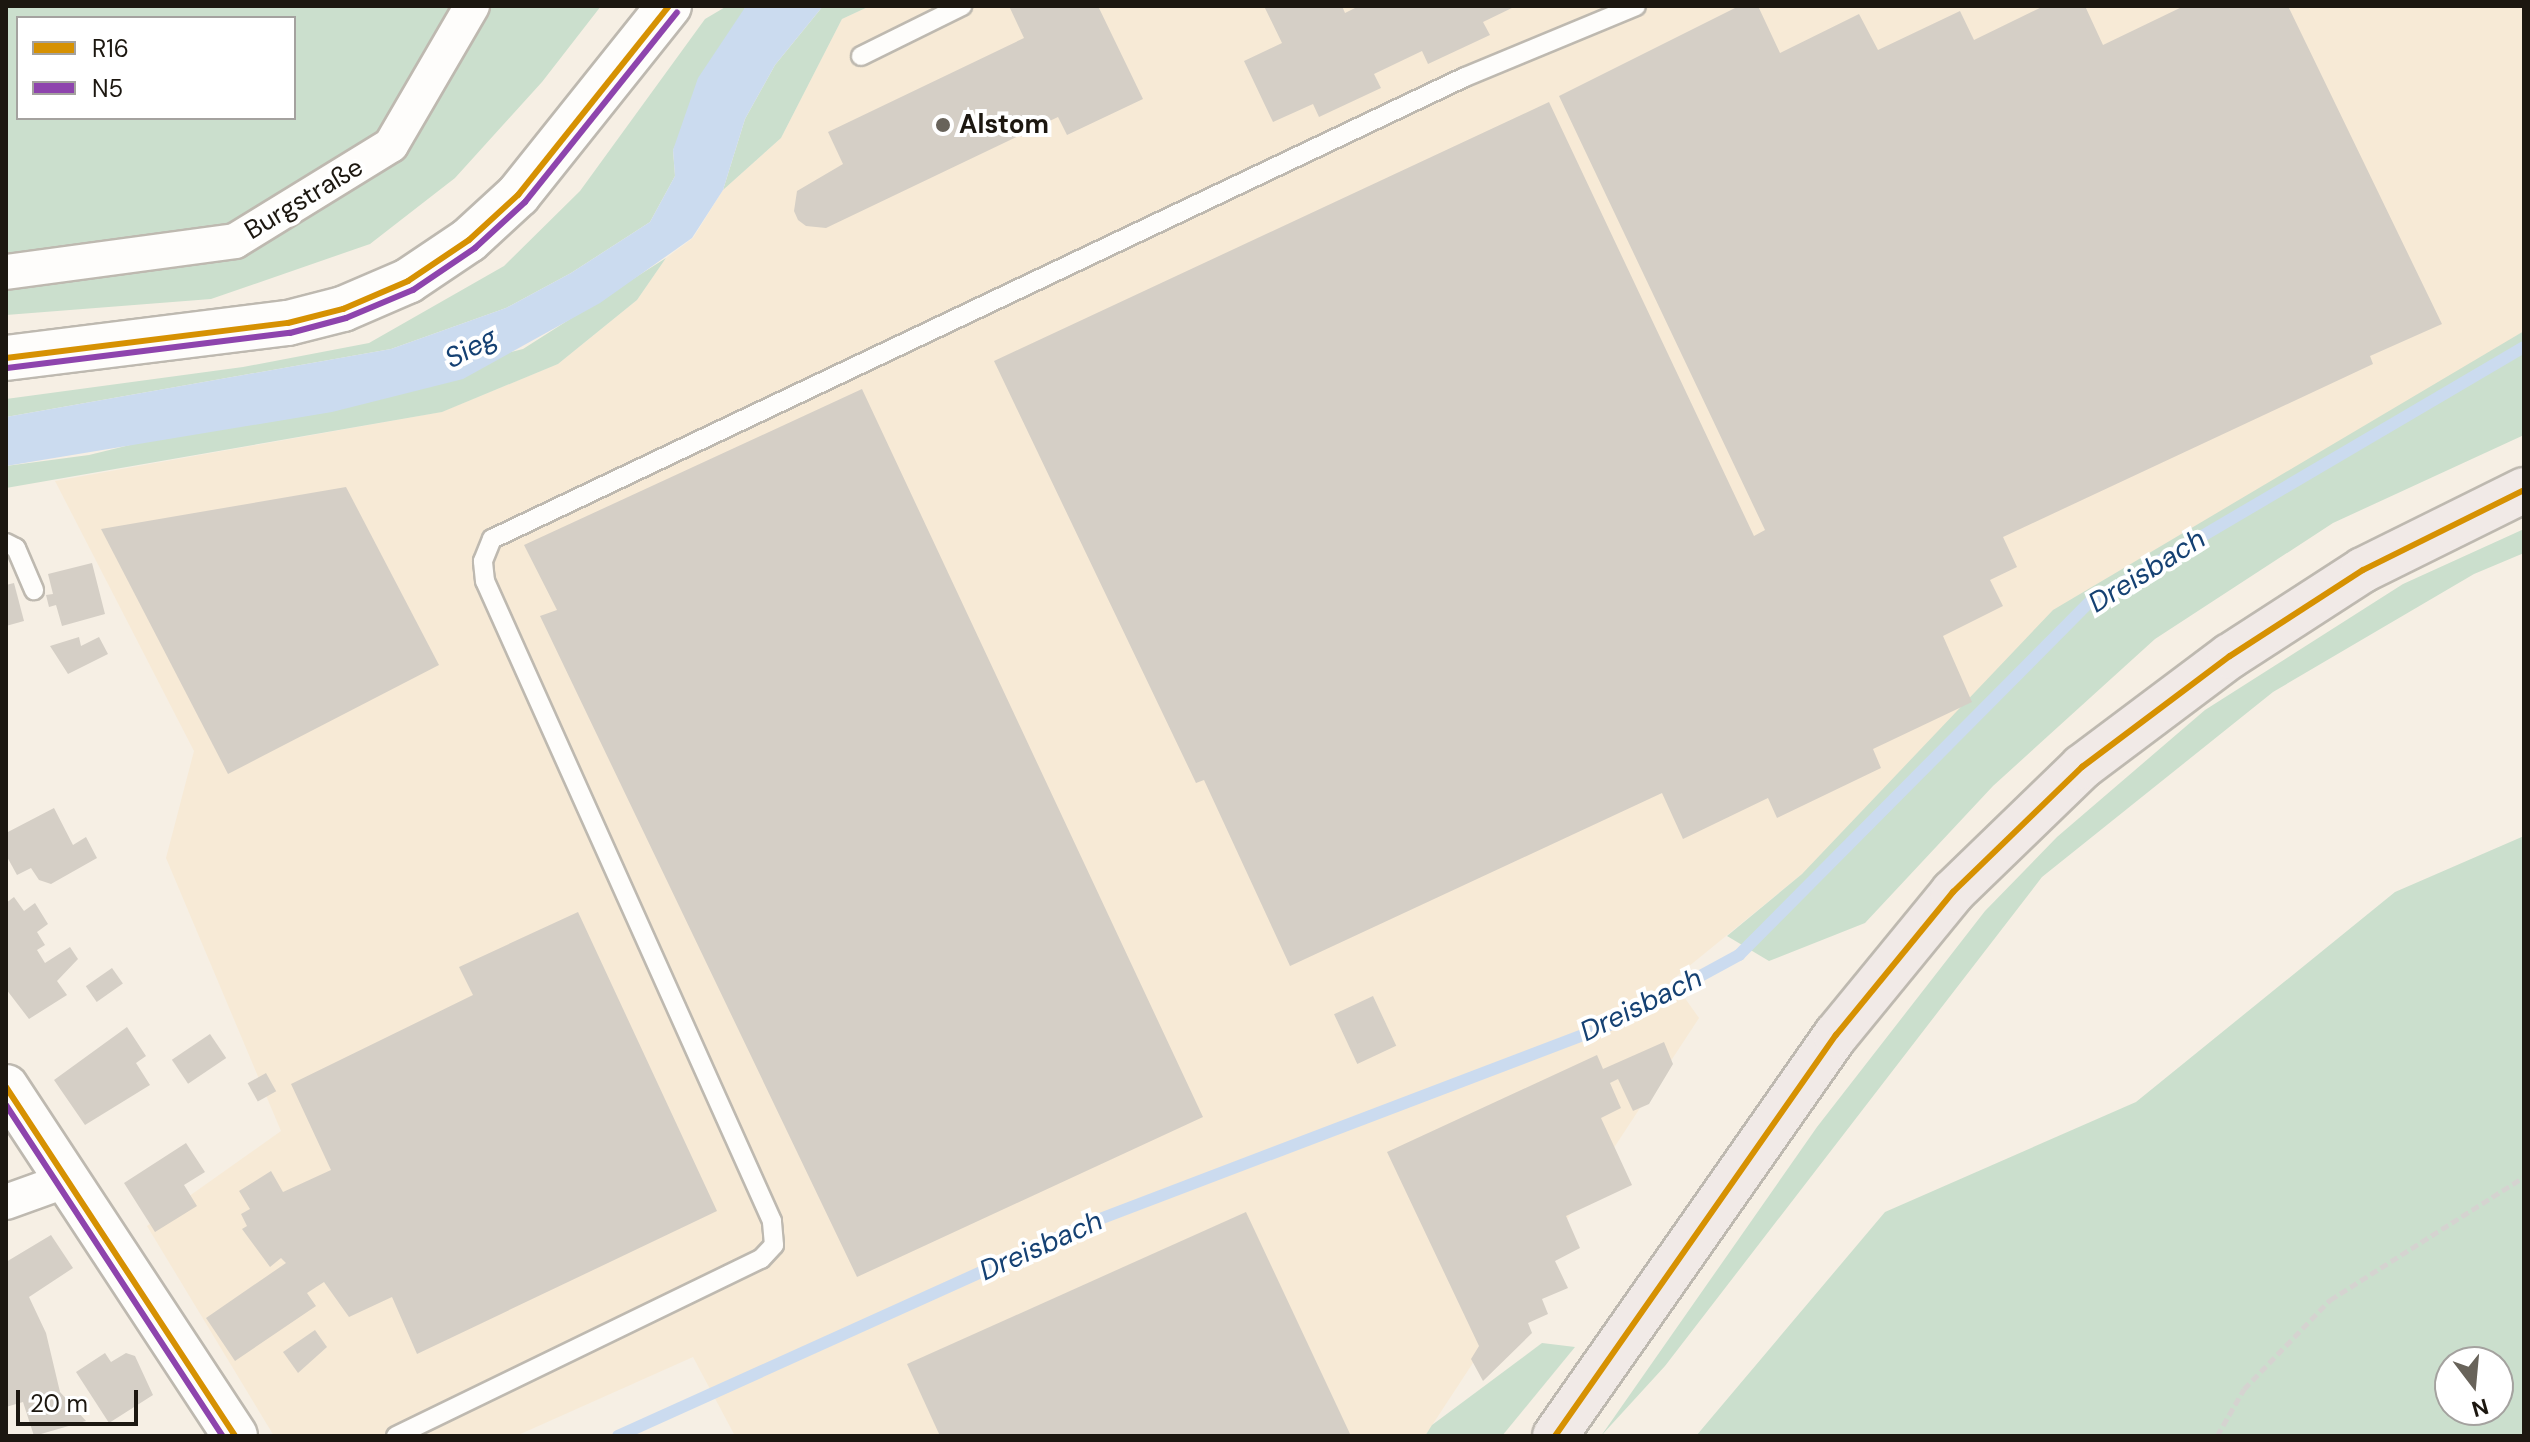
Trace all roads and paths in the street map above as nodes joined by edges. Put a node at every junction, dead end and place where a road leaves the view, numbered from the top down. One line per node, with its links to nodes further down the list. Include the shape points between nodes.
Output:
1 (472, 6): 6 (street, Burgstraße, via 391,145 235,241)
2 (669, 6): 7 (street, via 518,195 469,240 408,281 343,309 288,323)
3 (962, 6): 5 (lane)
4 (1636, 6): 16 (lane, via 1465,77 492,539 483,561 485,581 772,1221 774,1245 761,1259)
5 (861, 56)
6 (6, 272)
7 (6, 358)
8 (2524, 490): 17 (main road, via 2363,570 2230,656 2082,767 1953,892 1836,1035)
9 (6, 543): 10 (lane, via 16,548)
10 (34, 590)
11 (6, 1087): 13 (street)
12 (2524, 1177): 18 (path, via 2330,1300 2244,1389)
13 (67, 1180): 14 (street); 15 (street)
14 (6, 1202)
15 (235, 1436)
16 (396, 1436)
17 (1555, 1436)
18 (2217, 1436)

